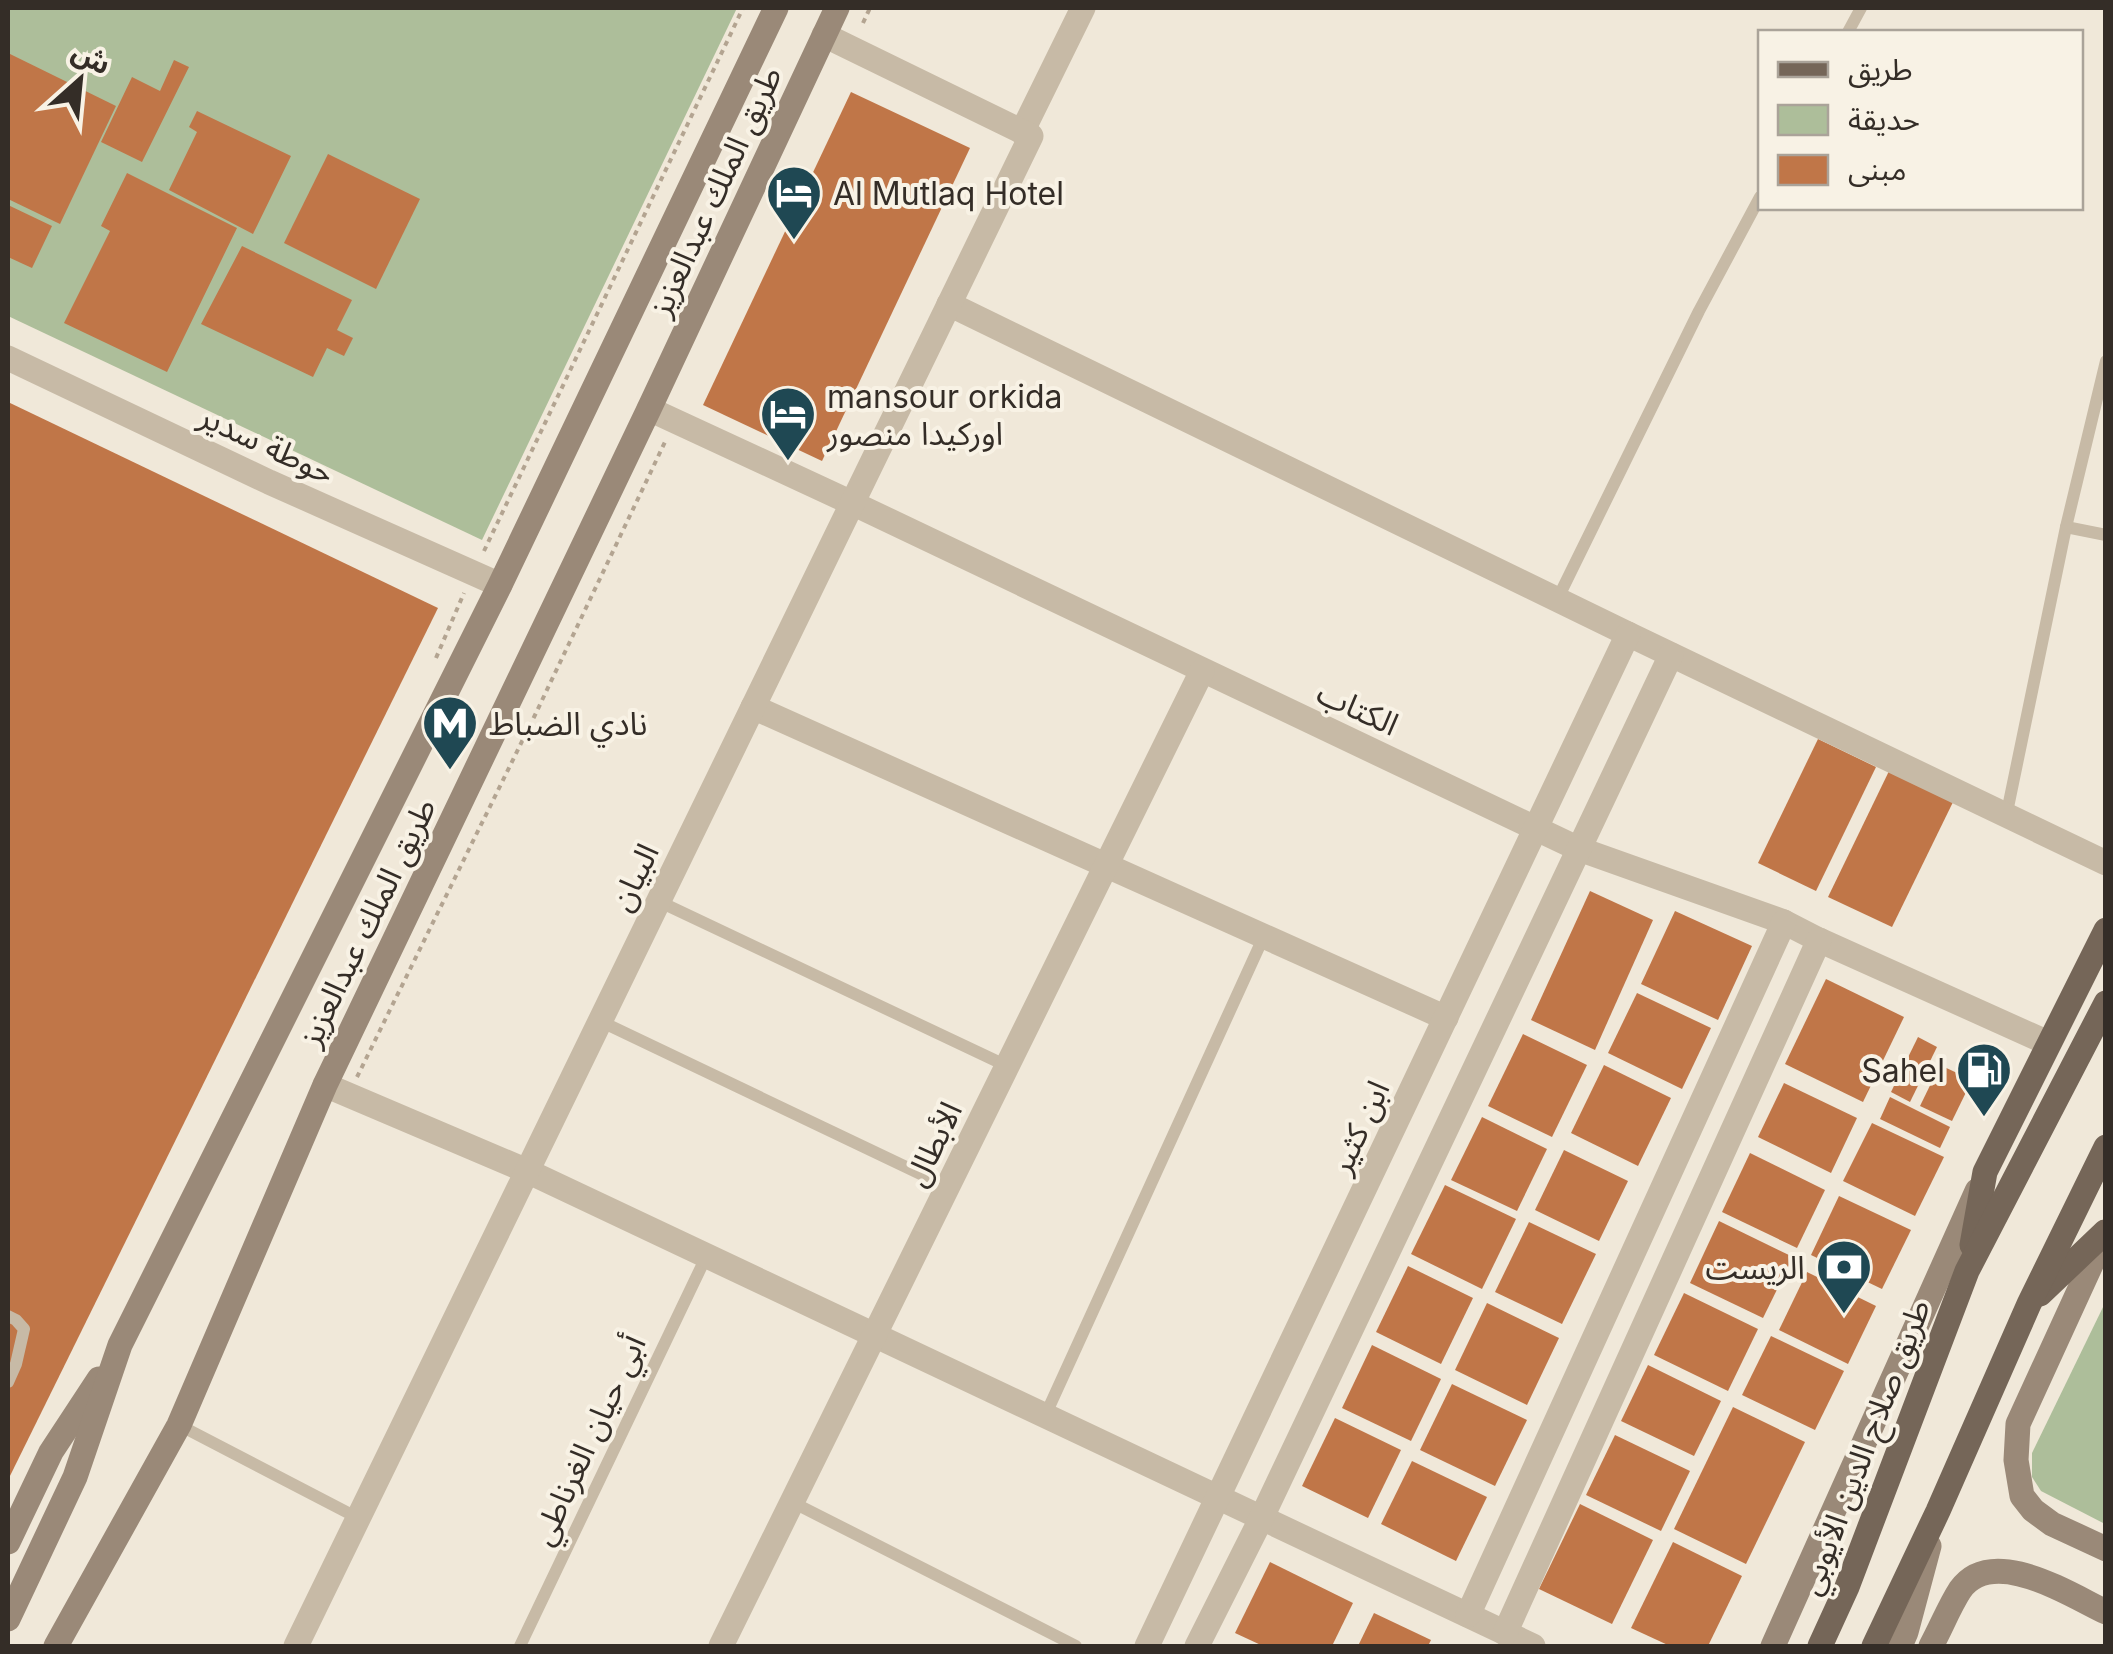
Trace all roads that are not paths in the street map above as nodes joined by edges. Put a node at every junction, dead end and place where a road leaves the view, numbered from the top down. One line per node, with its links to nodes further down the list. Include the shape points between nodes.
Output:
1 (776, 8): 16 (main road, طريق الملك عبدالعزيز)
2 (837, 8): 6 (main road, طريق الملك عبدالعزيز)
3 (1083, 8): 7 (street, البيان)
4 (1861, 8): 5 (lane)
5 (1849, 30)
6 (824, 36): 7 (street); 12 (main road, طريق الملك عبدالعزيز)
7 (1027, 134): 9 (street, البيان)
8 (1758, 200): 17 (lane)
9 (949, 304): 13 (street, البيان); 17 (street)
10 (8, 358): 16 (street, حوطة سدير)
11 (2106, 361): 14 (lane)
12 (649, 409): 13 (street, الكتاب); 38 (main road, طريق الملك عبدالعزيز)
13 (852, 503): 20 (street, الكتاب); 21 (street, البيان)
14 (2066, 527): 15 (lane); 22 (lane)
15 (2106, 535)
16 (500, 585): 49 (main road, طريق الملك عبدالعزيز)
17 (1557, 600): 18 (street)
18 (1628, 634): 19 (street); 23 (street, ابن كثير)
19 (1671, 655): 22 (street); 24 (street)
20 (1202, 671): 23 (street, الكتاب); 26 (street, الأبطال)
21 (752, 708): 26 (street); 27 (street, البيان)
22 (2006, 817): 25 (street)
23 (1536, 828): 24 (street, الكتاب); 34 (street, ابن كثير)
24 (1580, 849): 28 (street, الكتاب); 56 (street)
25 (2106, 863)
26 (1106, 866): 30 (street); 37 (street, الأبطال)
27 (658, 900): 35 (street, البيان); 37 (lane)
28 (1784, 922): 31 (street, الكتاب); 61 (street)
29 (2106, 930): 32 (main road, طريق صلاح الدين الأيوبي)
30 (1264, 936): 34 (street); 51 (lane)
31 (1819, 940): 36 (street, الكتاب); 63 (street)
32 (2099, 951): 36 (main road, طريق صلاح الدين الأيوبي)
33 (2106, 1002): 45 (main road, طريق صلاح الدين الأيوبي)
34 (1446, 1018): 53 (street, ابن كثير)
35 (600, 1021): 40 (street, البيان); 42 (lane)
36 (2048, 1043): 41 (main road, طريق صلاح الدين الأيوبي)
37 (1007, 1066): 42 (street, الأبطال)
38 (325, 1085): 40 (street); 52 (main road, طريق الملك عبدالعزيز)
39 (2106, 1147): 46 (main road)
40 (527, 1171): 44 (street); 57 (street, البيان)
41 (1985, 1172): 45 (main road, طريق صلاح الدين الأيوبي); 73 (main road)
42 (948, 1187): 48 (street, الأبطال)
43 (2105, 1232): 46 (main road); 59 (main road, via 2018,1424 2016,1460 2022,1496 2033,1510)
44 (706, 1257): 48 (street); 67 (lane, أبي حيان الغرناطي)
45 (1967, 1270): 74 (main road, طريق صلاح الدين الأيوبي)
46 (2029, 1304): 55 (main road)
47 (8, 1316): 50 (lane, via 24,1330)
48 (874, 1337): 51 (street); 54 (street, الأبطال)
49 (120, 1346): 58 (main road, via 51,1452); 62 (main road, طريق الملك عبدالعزيز, via 75,1477)
50 (8, 1382)
51 (1045, 1416): 53 (street)
52 (179, 1426): 57 (lane); 64 (main road, طريق الملك عبدالعزيز); 65 (main road)
53 (1219, 1496): 56 (street); 70 (street, ابن كثير)
54 (792, 1502): 68 (street, الأبطال); 69 (lane)
55 (1938, 1511): 75 (main road); 76 (main road)
56 (1262, 1517): 61 (street); 71 (street)
57 (358, 1518): 66 (street, البيان)
58 (8, 1542)
59 (2106, 1549)
60 (2106, 1612): 77 (main road, via 2035,1578 1993,1570 1962,1586)
61 (1468, 1615): 63 (street)
62 (8, 1619)
63 (1504, 1633): 72 (street)
64 (56, 1646)
65 (71, 1646)
66 (296, 1646)
67 (520, 1646)
68 (721, 1646)
69 (1076, 1646)
70 (1148, 1646)
71 (1197, 1646)
72 (1533, 1646)
73 (1772, 1646)
74 (1820, 1646)
75 (1874, 1646)
76 (1900, 1646)
77 (1931, 1646)

